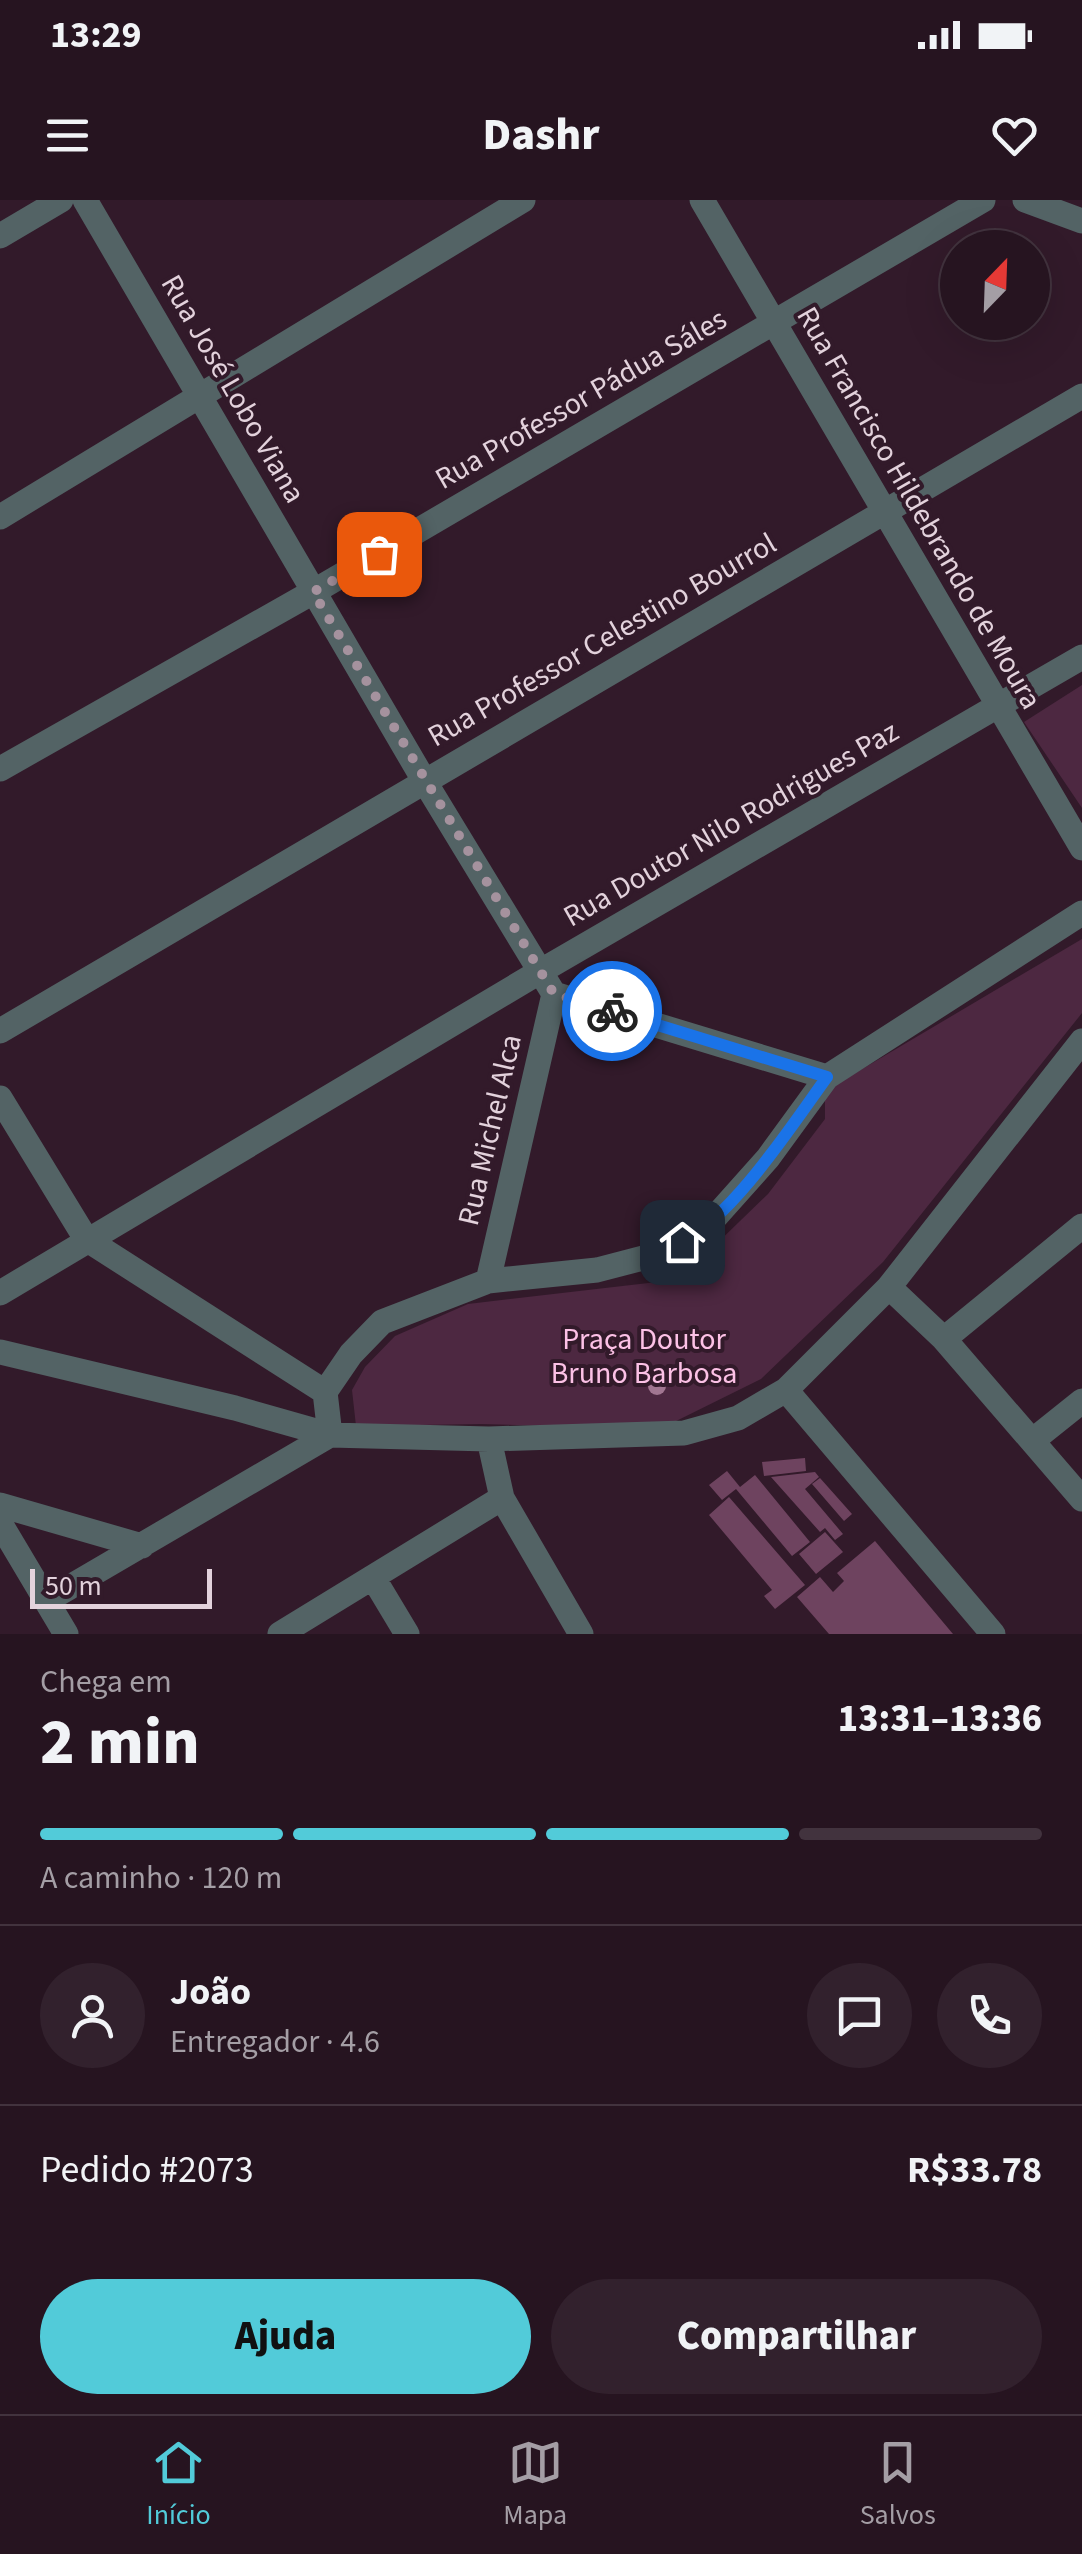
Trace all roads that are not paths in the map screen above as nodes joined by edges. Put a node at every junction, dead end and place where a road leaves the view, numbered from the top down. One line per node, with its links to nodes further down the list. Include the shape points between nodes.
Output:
1 (61, 200): 8 (street)
2 (85, 200): 11 (street, Rua José Lobo Viana)
3 (523, 200): 11 (street)
4 (702, 200): 9 (street, Rua Francisco Hildebrando de Moura)
5 (983, 200): 9 (street, Rua Professor Pádua Sáles)
6 (1025, 200): 7 (street)
7 (1082, 221)
8 (0, 236)
9 (773, 325): 12 (street, Rua Francisco Hildebrando de Moura); 14 (street, Rua Professor Pádua Sáles)
10 (1082, 396): 12 (street, Rua Professor Celestino Bourrol)
11 (198, 397): 13 (street); 14 (street, Rua José Lobo Viana)
12 (883, 512): 16 (street, Rua Francisco Hildebrando de Moura); 18 (street, Rua Professor Celestino Bourrol)
13 (0, 517)
14 (313, 592): 17 (street, Rua Professor Pádua Sáles); 18 (street, Rua José Lobo Viana)
15 (1082, 658): 16 (street, Rua Doutor Nilo Rodrigues Paz)
16 (998, 708): 19 (street, Rua Francisco Hildebrando de Moura); 21 (street, Rua Doutor Nilo Rodrigues Paz)
17 (0, 768)
18 (425, 782): 21 (street, Rua José Lobo Viana); 23 (street, Rua Professor Celestino Bourrol)
19 (1082, 848)
20 (1082, 913): 25 (street)
21 (540, 971): 22 (street, Rua José Lobo Viana); 28 (street, Rua Doutor Nilo Rodrigues Paz)
22 (554, 994): 25 (street); 29 (street, Rua Michel Alca)
23 (0, 1031)
24 (1082, 1041): 30 (street)
25 (827, 1077): 29 (street, via 702,1232 662,1253 597,1270)
26 (0, 1098): 28 (street)
27 (1082, 1226): 32 (street)
28 (86, 1239): 31 (street, Rua Doutor Nilo Rodrigues Paz); 35 (street)
29 (488, 1281): 35 (street, via 382,1322)
30 (889, 1287): 32 (street); 34 (street)
31 (0, 1293)
32 (944, 1339): 39 (street)
33 (0, 1352): 37 (street)
34 (786, 1390): 38 (street, via 738,1418 684,1432); 51 (street)
35 (326, 1392): 37 (street)
36 (1082, 1401): 39 (street)
37 (330, 1435): 38 (street); 44 (street)
38 (489, 1439): 40 (street)
39 (1032, 1441): 41 (street)
40 (502, 1498): 45 (street); 50 (street)
41 (1082, 1499)
42 (0, 1506): 44 (street)
43 (0, 1523): 46 (street)
44 (142, 1546): 46 (street)
45 (374, 1579): 48 (street); 49 (street)
46 (46, 1600): 47 (street)
47 (66, 1634)
48 (280, 1634)
49 (407, 1634)
50 (581, 1634)
51 (993, 1634)

